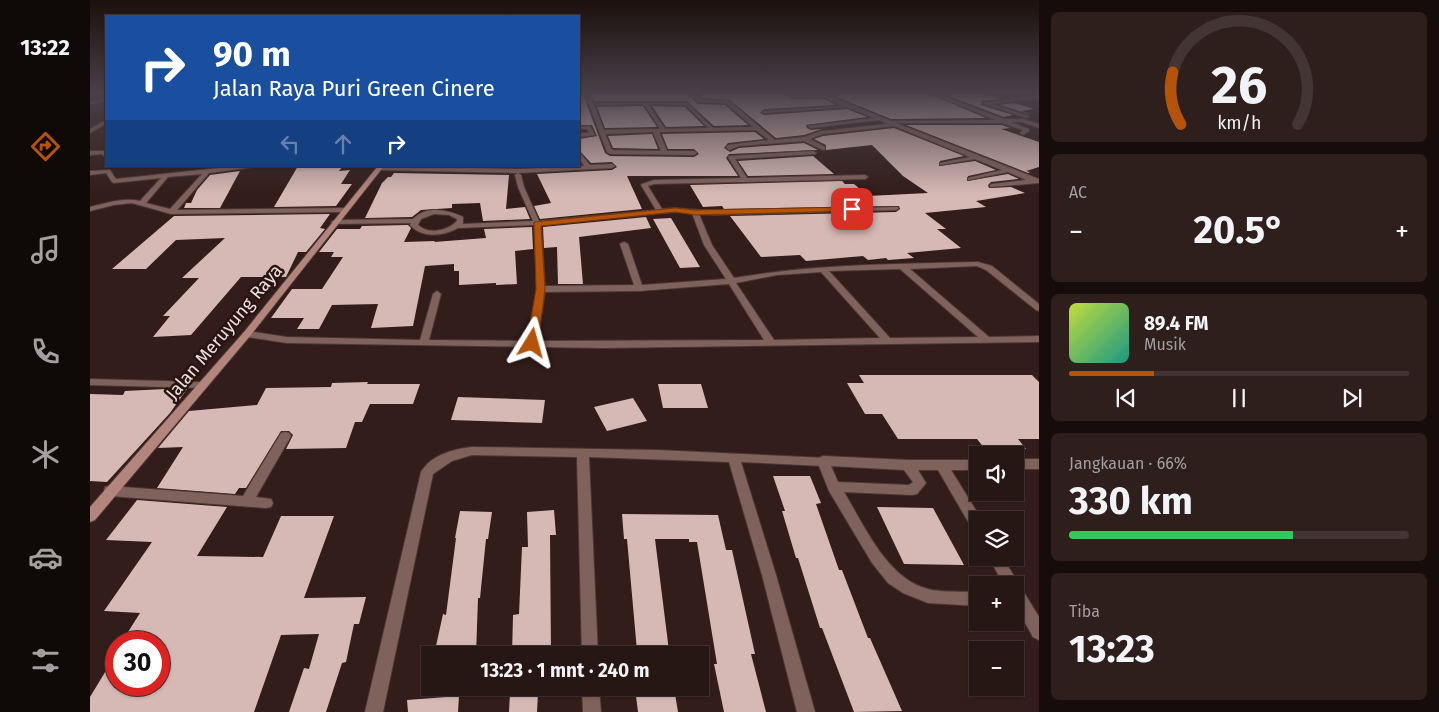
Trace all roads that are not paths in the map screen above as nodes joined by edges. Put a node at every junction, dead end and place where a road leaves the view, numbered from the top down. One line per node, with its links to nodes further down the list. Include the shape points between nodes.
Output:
1 (601, 127): 14 (street)
2 (661, 127): 11 (street)
3 (710, 127): 12 (street)
4 (875, 127): 17 (street, via 822,133)
5 (901, 127): 27 (street)
6 (1020, 127): 15 (street, via 1027,130)
7 (580, 128): 16 (street, via 588,128 593,134)
8 (757, 128): 12 (street); 18 (street)
9 (105, 130): 13 (street)
10 (655, 130): 11 (street); 14 (street); 21 (street)
11 (663, 130): 12 (street)
12 (713, 130)
13 (90, 131)
14 (603, 132): 21 (street, via 610,152)
15 (1023, 133)
16 (580, 136)
17 (805, 139): 18 (street); 20 (street)
18 (774, 142): 19 (street, via 739,144)
19 (729, 148)
20 (823, 148)
21 (665, 152): 23 (street)
22 (90, 153): 25 (street)
23 (694, 153)
24 (813, 153): 41 (street, via 731,156)
25 (105, 154)
26 (580, 155): 32 (street)
27 (974, 158): 28 (street); 34 (street)
28 (942, 164)
29 (612, 166): 32 (street)
30 (250, 167): 35 (street)
31 (380, 167): 32 (street, via 518,171); 47 (main road, Jalan Meruyung Raya)
32 (588, 167)
33 (108, 168): 36 (street); 38 (street, via 114,181)
34 (1007, 170): 40 (street); 42 (street)
35 (207, 172): 38 (street); 49 (street)
36 (90, 173)
37 (518, 174): 53 (street)
38 (167, 176): 44 (street)
39 (865, 178): 41 (street)
40 (970, 179)
41 (745, 180): 48 (street, via 654,182 644,185)
42 (1037, 181): 43 (street)
43 (992, 186)
44 (142, 203): 46 (street, via 114,203); 49 (street)
45 (896, 208): 50 (street)
46 (90, 209)
47 (345, 210): 49 (street); 52 (main road, Jalan Meruyung Raya)
48 (660, 211): 50 (street); 53 (street)
49 (171, 212)
50 (695, 213): 58 (street, via 708,245)
51 (415, 221): 52 (street); 54 (street, via 417,229 424,231 442,232); 54 (street, via 425,214 450,213 460,218)
52 (335, 222): 63 (main road, Jalan Meruyung Raya)
53 (537, 224): 54 (street); 60 (street)
54 (457, 226)
55 (624, 244): 59 (street)
56 (903, 267): 57 (street); 62 (street, via 978,264 989,268); 64 (street)
57 (823, 269): 58 (street); 68 (street)
58 (732, 281): 59 (street); 67 (street)
59 (639, 288): 60 (street)
60 (540, 289): 69 (street)
61 (437, 294): 66 (street)
62 (1039, 308)
63 (247, 334): 66 (street, via 287,340); 71 (main road, Jalan Meruyung Raya)
64 (986, 339): 65 (street); 68 (street)
65 (1039, 339)
66 (424, 342): 69 (street)
67 (771, 342): 68 (street); 69 (street)
68 (888, 342)
69 (532, 343)
70 (90, 382): 71 (street)
71 (202, 385): 82 (main road, Jalan Meruyung Raya)
72 (285, 436): 83 (street)
73 (584, 453): 74 (street); 90 (street); 92 (street, via 472,451 444,459 427,472)
74 (734, 458): 75 (street); 94 (street)
75 (823, 461): 78 (street); 81 (street)
76 (1024, 464): 77 (street)
77 (1039, 464)
78 (908, 465): 79 (street); 81 (street, via 920,483 912,490)
79 (942, 465): 80 (street); 85 (street)
80 (969, 465)
81 (834, 487): 87 (street, via 877,559 894,578 928,596)
82 (110, 491): 83 (street); 86 (main road, Jalan Meruyung Raya)
83 (247, 501): 84 (street)
84 (266, 503)
85 (969, 511)
86 (90, 516)
87 (969, 598)
88 (1024, 609): 89 (street)
89 (1039, 632)
90 (590, 646)
91 (591, 696): 93 (street)
92 (374, 712)
93 (592, 712)
94 (806, 712)

